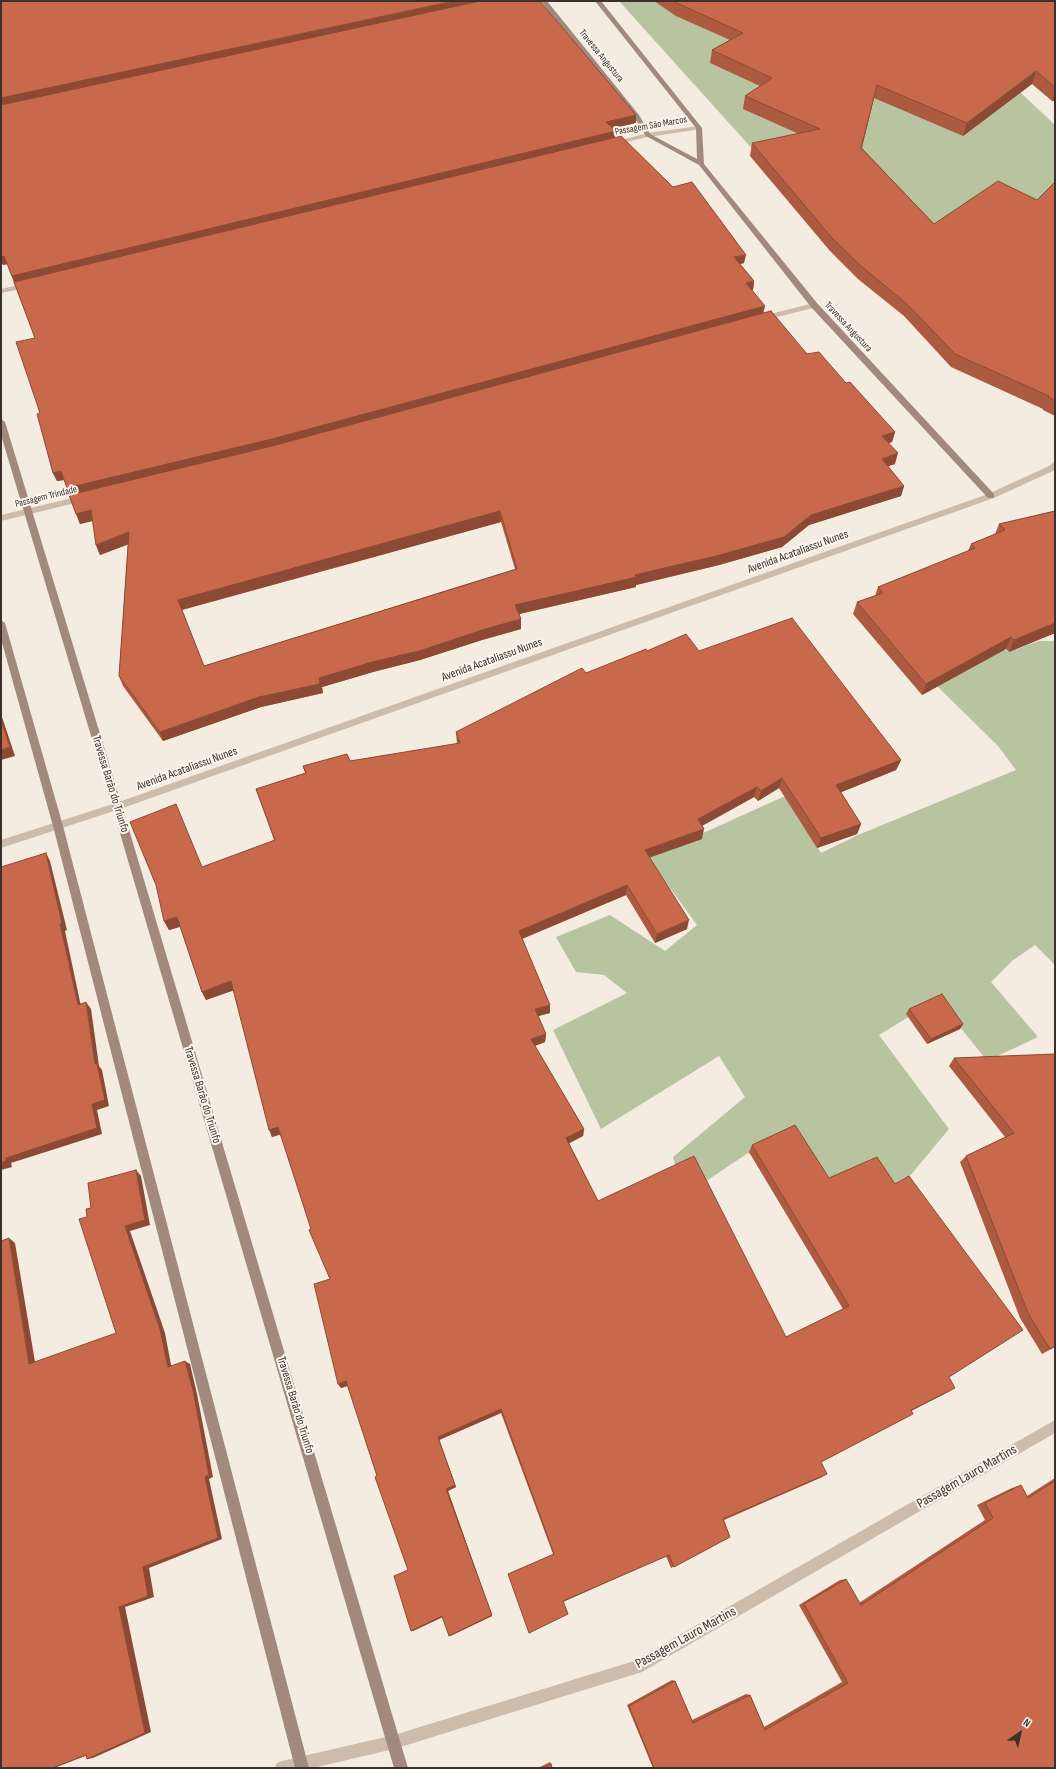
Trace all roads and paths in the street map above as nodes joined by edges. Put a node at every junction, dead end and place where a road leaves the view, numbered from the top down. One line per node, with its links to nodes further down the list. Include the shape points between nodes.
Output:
1 (544, 1): 4 (street, Travessa Angustura, via 636,116)
2 (598, 1): 3 (street)
3 (699, 128): 4 (street, Passagem São Marcos); 6 (street)
4 (648, 135): 5 (street, Passagem São Marcos); 6 (street, Travessa Angustura)
5 (602, 146)
6 (701, 164): 9 (street, Travessa Angustura)
7 (32, 284): 8 (street)
8 (1, 291)
9 (814, 305): 10 (street); 13 (street, Travessa Angustura)
10 (753, 321)
11 (1, 422): 15 (street, Travessa Barão do Triunfo)
12 (1054, 467): 13 (street, Avenida Acataliassu Nunes)
13 (991, 496): 18 (street, Avenida Acataliassu Nunes)
14 (89, 497): 15 (street, Passagem Trindade)
15 (28, 512): 16 (street, Passagem Trindade); 18 (street, Travessa Barão do Triunfo)
16 (1, 518)
17 (1, 623): 19 (street)
18 (117, 806): 19 (street, Avenida Acataliassu Nunes); 22 (street, Travessa Barão do Triunfo)
19 (58, 826): 20 (street, Avenida Acataliassu Nunes); 23 (street)
20 (1, 844)
21 (1055, 1426): 22 (street, Passagem Lauro Martins, via 637,1667)
22 (394, 1742): 23 (street, Passagem Lauro Martins); 25 (street, Travessa Barão do Triunfo)
23 (302, 1765): 24 (street, Passagem Lauro Martins)
24 (282, 1768)
25 (401, 1768)

